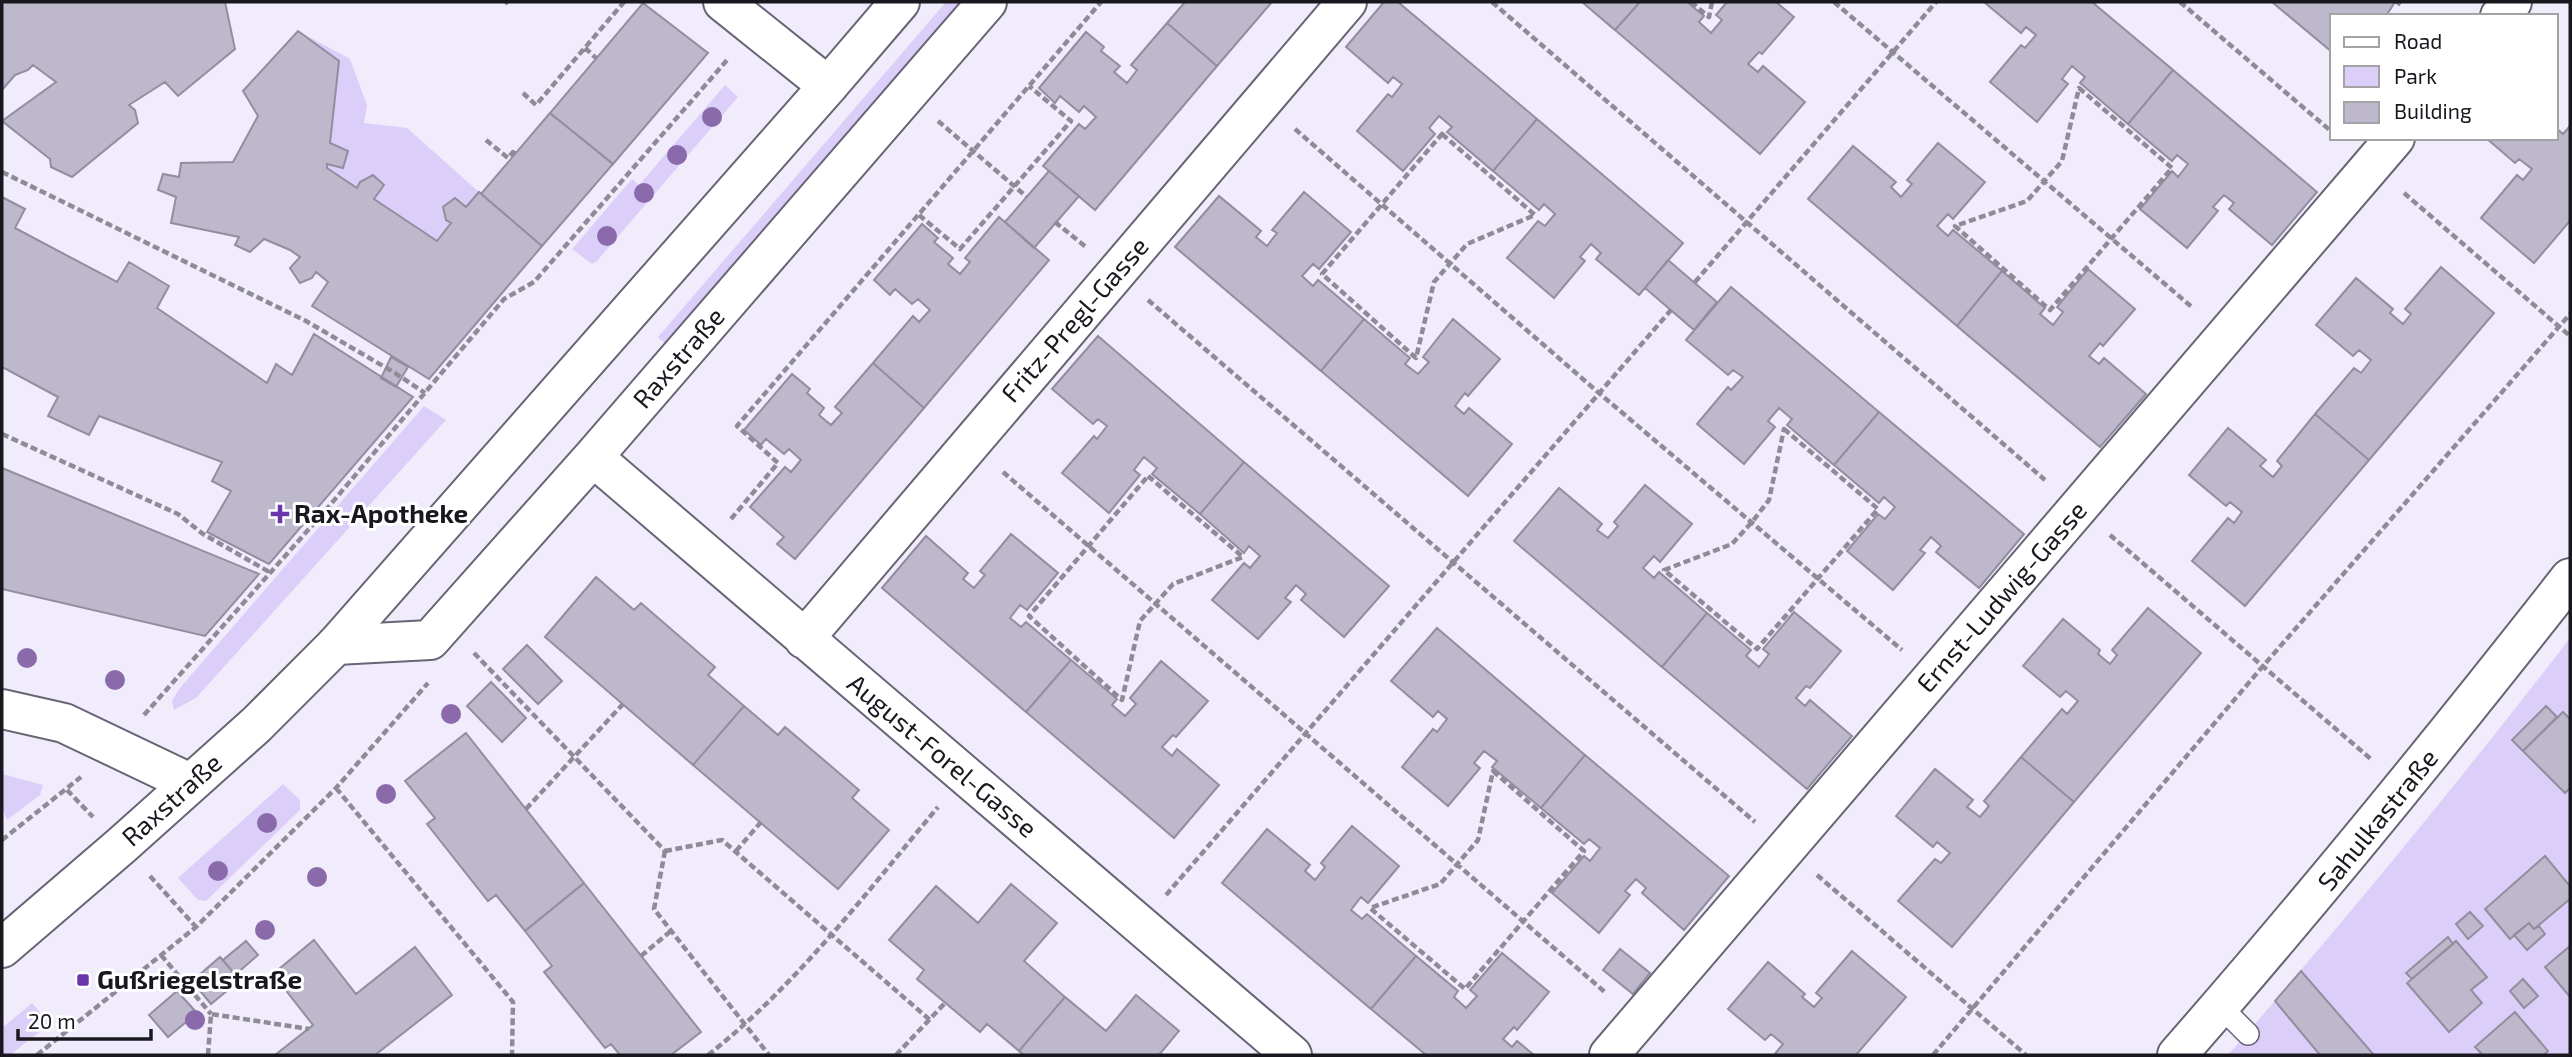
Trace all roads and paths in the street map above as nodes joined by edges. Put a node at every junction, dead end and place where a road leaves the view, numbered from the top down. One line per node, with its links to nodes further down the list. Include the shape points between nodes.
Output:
1 (624, 2): 14 (path)
2 (723, 2): 13 (street)
3 (900, 2): 17 (street, Raxstraße)
4 (987, 2): 47 (street, Raxstraße)
5 (1101, 2): 18 (path)
6 (1347, 2): 20 (street, Fritz-Pregl-Gasse)
7 (1492, 2): 33 (path)
8 (1691, 2): 9 (path, via 1709,17)
9 (1712, 2)
10 (1835, 2): 15 (path)
11 (1936, 2): 15 (path)
12 (2180, 2): 22 (path)
13 (756, 27): 17 (street); 43 (path, via 534,282 504,299)
14 (585, 48): 16 (path); 19 (path, via 537,105)
15 (1893, 52): 28 (path); 33 (path)
16 (596, 58)
17 (828, 86): 58 (street, Raxstraße)
18 (1029, 86): 24 (path); 29 (path, via 1071,121)
19 (523, 93)
20 (1262, 101): 31 (path); 36 (street, Fritz-Pregl-Gasse)
21 (932, 116): 24 (path)
22 (2330, 130)
23 (486, 140): 26 (path, via 508,158)
24 (973, 150): 29 (path); 32 (path)
25 (2383, 152): 40 (path); 41 (street, Ernst-Ludwig-Gasse)
26 (516, 153)
27 (2, 172): 43 (path, via 306,321)
28 (2045, 182): 34 (path); 34 (path, via 2062,161 2079,88 2172,168); 34 (path, via 2027,201 1955,226 2050,310)
29 (1014, 186): 30 (path); 32 (path, via 960,249)
30 (1027, 197)
31 (1381, 204): 35 (path); 35 (path, via 1442,134 1535,215 1467,244); 35 (path, via 1322,274 1416,358 1434,282)
32 (919, 215): 51 (path, via 737,426 778,463)
33 (1745, 221): 37 (path); 48 (path)
34 (2112, 238): 41 (path)
35 (1450, 263): 44 (path)
36 (1116, 272): 46 (street, Fritz-Pregl-Gasse); 52 (path)
37 (1695, 282)
38 (1671, 310): 44 (path)
39 (2570, 314): 40 (path)
40 (2560, 327): 42 (path); 60 (path)
41 (2226, 335): 48 (street, Ernst-Ludwig-Gasse)
42 (2570, 336)
43 (425, 393): 53 (path)
44 (1599, 393): 49 (path); 52 (path)
45 (2, 434): 53 (path, via 178,514)
46 (969, 443): 50 (path); 57 (street, Fritz-Pregl-Gasse)
47 (593, 457): 51 (street, August-Forel-Gasse); 58 (street, Raxstraße, via 430,640)
48 (2078, 508): 60 (path); 61 (street, Ernst-Ludwig-Gasse)
49 (1752, 522): 55 (path); 55 (path, via 1769,500 1784,429 1878,509); 55 (path, via 1732,544 1664,570 1757,649)
50 (1088, 546): 56 (path); 56 (path, via 1148,477 1243,557 1173,584); 56 (path, via 1029,616 1122,700 1140,621)
51 (704, 552): 57 (street, August-Forel-Gasse)
52 (1453, 564): 64 (path); 74 (path)
53 (271, 573): 65 (path)
54 (2570, 578): 86 (street, Sahulkastraße, via 2404,789)
55 (1818, 579): 61 (path)
56 (1156, 604): 64 (path)
57 (804, 639): 68 (street, August-Forel-Gasse)
58 (336, 645): 69 (street, Raxstraße)
59 (473, 652): 66 (path)
60 (2263, 666): 67 (path); 87 (path)
61 (1933, 676): 74 (street, Ernst-Ludwig-Gasse)
62 (623, 704): 66 (path)
63 (2, 709): 65 (street, via 64,723)
64 (1307, 734): 77 (path); 79 (path)
65 (115, 747): 69 (street)
66 (574, 756): 71 (path); 75 (path)
67 (2375, 763)
68 (965, 775): 79 (street, August-Forel-Gasse); 81 (path)
69 (190, 783): 82 (street, Raxstraße)
70 (67, 790): 73 (path)
71 (526, 809)
72 (761, 822): 76 (path)
73 (2, 840)
74 (1786, 848): 87 (path); 90 (street, Ernst-Ludwig-Gasse)
75 (665, 851): 76 (path, via 722,839); 80 (path, via 654,909)
76 (736, 851): 81 (path)
77 (1456, 863): 78 (path); 78 (path, via 1440,884 1370,908 1465,989); 78 (path, via 1478,840 1493,771 1584,851)
78 (1523, 922): 90 (path)
79 (1140, 925): 100 (street, August-Forel-Gasse)
80 (671, 931): 84 (path); 91 (path)
81 (831, 935): 89 (path); 91 (path)
82 (2, 948)
83 (161, 955): 88 (path); 95 (path); 97 (path, via 196,927 336,788 513,1002)
84 (641, 956)
85 (946, 1003): 89 (path)
86 (2220, 1006): 93 (lane); 104 (street, Sahulkastraße)
87 (1973, 1009): 102 (path); 103 (path)
88 (211, 1014): 92 (path); 96 (path)
89 (930, 1020): 94 (path)
90 (1638, 1021): 101 (street, Ernst-Ludwig-Gasse)
91 (745, 1026): 98 (path); 99 (path)
92 (309, 1028)
93 (2248, 1034)
94 (898, 1054)
95 (37, 1055)
96 (208, 1055)
97 (512, 1055)
98 (708, 1055)
99 (769, 1055)
100 (1292, 1055)
101 (1609, 1055)
102 (1933, 1055)
103 (2026, 1055)
104 (2178, 1055)

